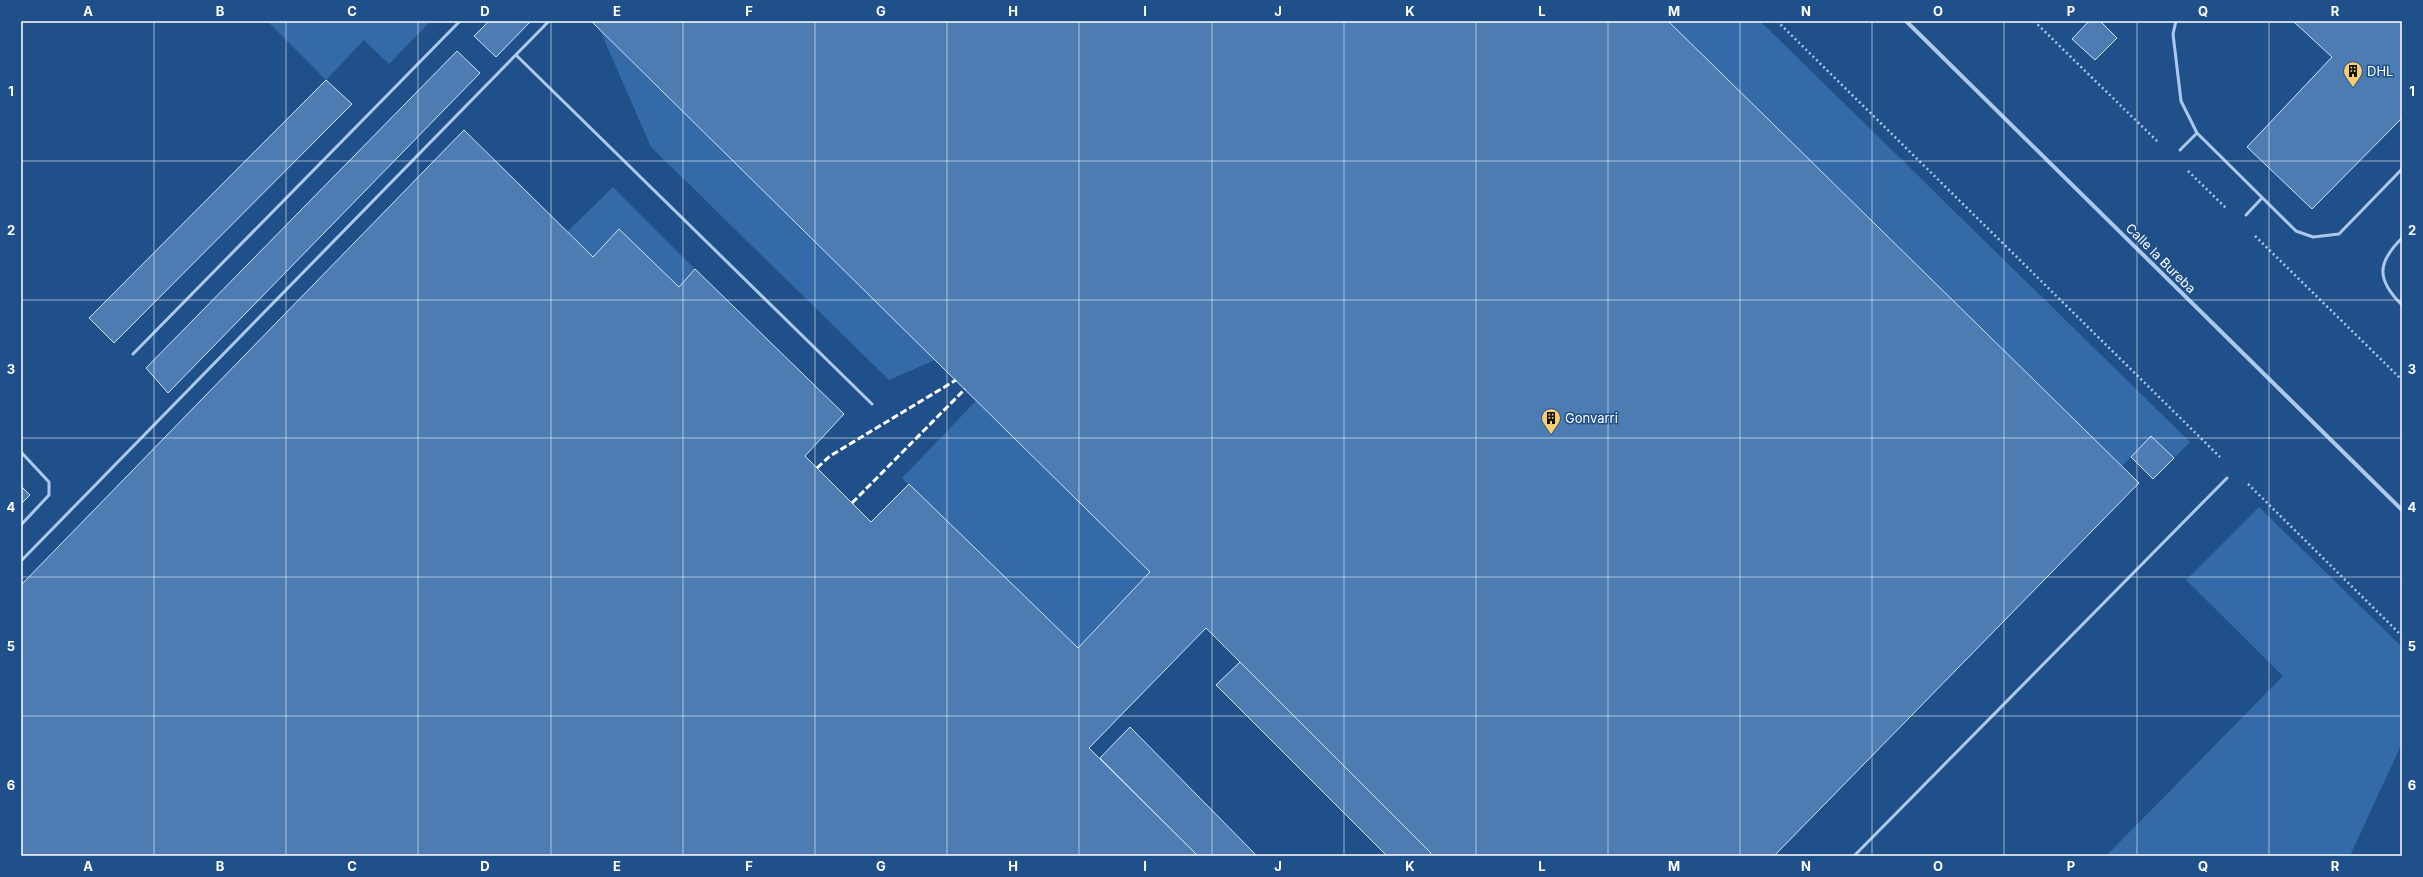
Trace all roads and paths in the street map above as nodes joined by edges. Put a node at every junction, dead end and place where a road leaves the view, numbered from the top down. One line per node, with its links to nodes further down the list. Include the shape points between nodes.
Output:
1 (460, 21): 19 (lane)
2 (549, 21): 7 (lane)
3 (1777, 21): 23 (path)
4 (1906, 21): 26 (street, Calle la Bureba)
5 (2034, 21): 9 (path)
6 (2176, 21): 8 (lane, via 2173,34 2181,101)
7 (516, 55): 21 (lane); 28 (lane)
8 (2197, 133): 10 (lane); 13 (lane)
9 (2162, 146)
10 (2180, 150)
11 (2185, 168): 14 (path)
12 (2402, 169): 13 (lane, via 2340,234 2331,236 2313,237 2296,231)
13 (2262, 198): 15 (lane)
14 (2228, 210)
15 (2246, 215)
16 (2251, 232): 20 (path)
17 (2402, 238): 18 (lane, via 2387,253 2382,269 2388,291)
18 (2402, 304)
19 (133, 354)
20 (2402, 380)
21 (872, 404)
22 (21, 452): 27 (lane, via 49,482 49,495)
23 (2223, 460)
24 (2227, 478): 30 (lane)
25 (2246, 482): 29 (path)
26 (2402, 510)
27 (21, 525)
28 (21, 561)
29 (2402, 636)
30 (1854, 856)

